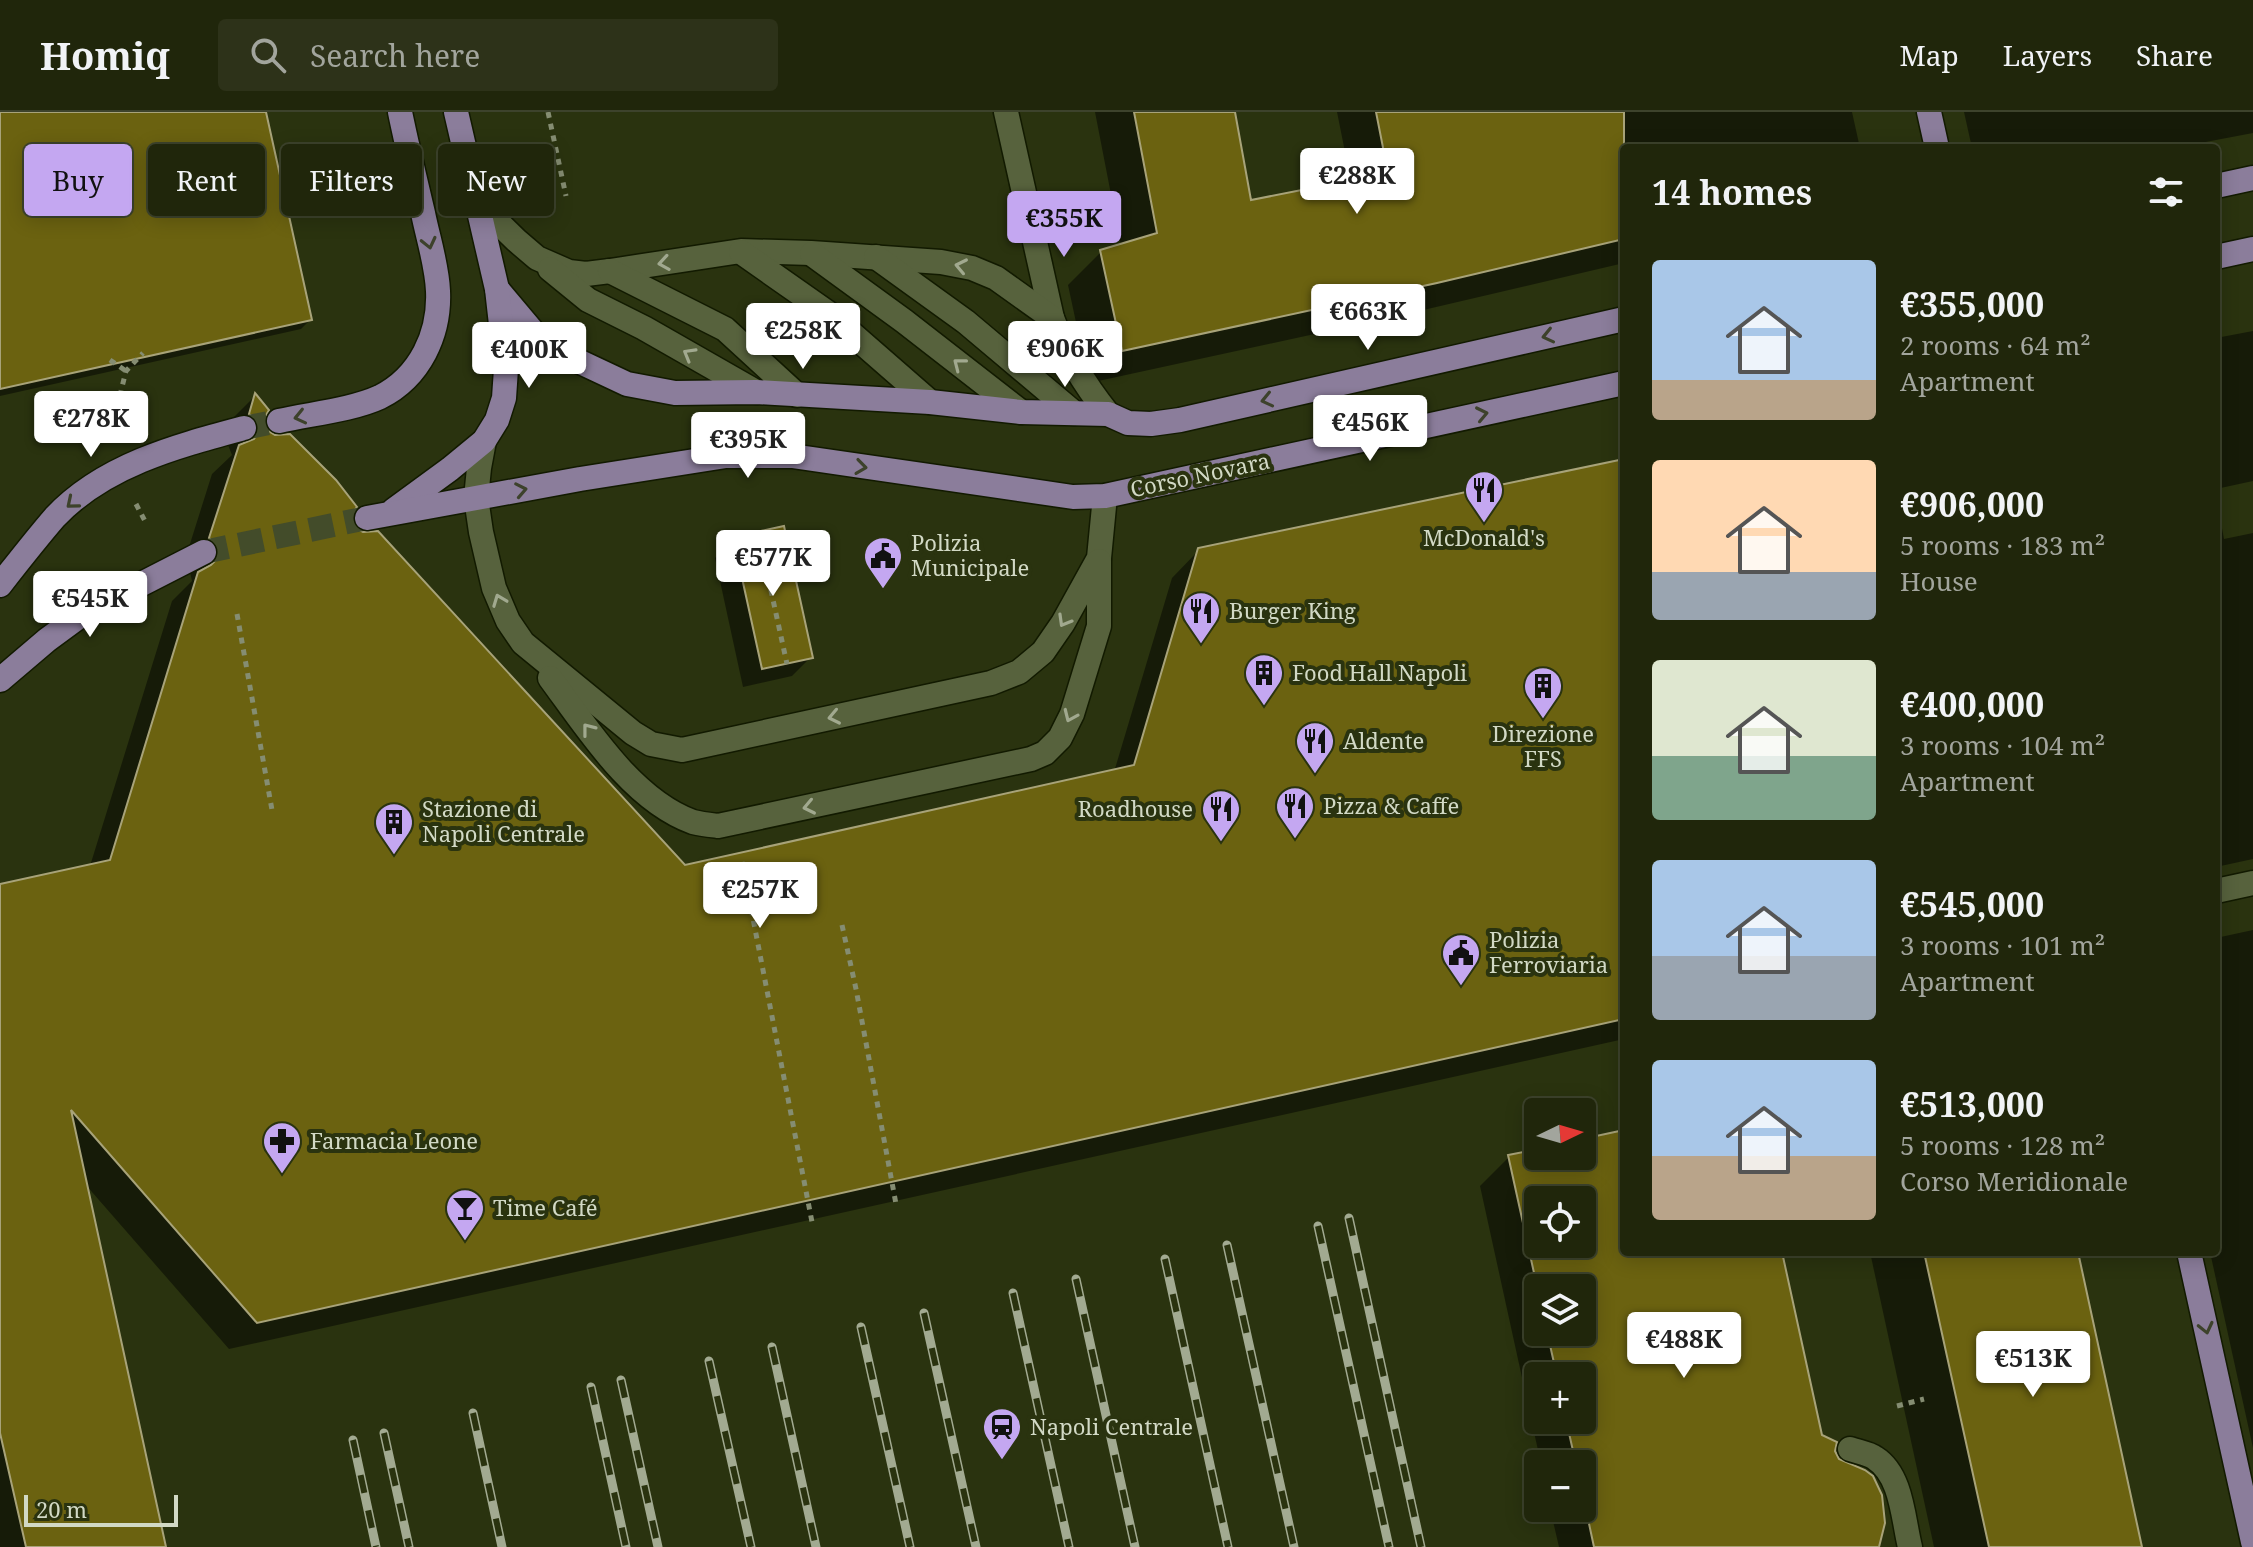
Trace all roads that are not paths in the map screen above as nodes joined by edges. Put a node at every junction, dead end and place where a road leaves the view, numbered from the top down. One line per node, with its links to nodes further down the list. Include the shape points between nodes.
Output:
1 (400, 112): 28 (main road, one-way to 28, via 438,290 431,340 411,373 379,397)
2 (456, 112): 5 (main road)
3 (1006, 112): 19 (street)
4 (1929, 112): 6 (main road)
5 (463, 144)
6 (1936, 144)
7 (2253, 178): 8 (main road)
8 (2220, 185)
9 (480, 216): 18 (main road)
10 (491, 216): 16 (street)
11 (2253, 249): 14 (main road)
12 (741, 251): 13 (street); 17 (street, one-way to 17); 24 (street, via 828,313)
13 (811, 253): 15 (street); 25 (street, one-way to 13)
14 (2220, 256)
15 (876, 257): 19 (street, one-way to 15, via 996,278 972,268); 26 (street, via 966,322)
16 (537, 258): 17 (street, via 569,272); 22 (street, one-way to 16, via 588,300)
17 (610, 271): 23 (street, via 725,329)
18 (497, 289): 22 (main road, via 544,345 627,384 675,393); 30 (main road, via 504,398)
19 (1052, 318): 27 (street, via 1082,381)
20 (1620, 320): 27 (main road, one-way to 27, via 1180,420 1128,423)
21 (1620, 384): 31 (main road, Corso Novara, one-way to 21)
22 (756, 392): 23 (main road)
23 (797, 395): 24 (main road)
24 (930, 402): 25 (main road)
25 (1021, 412): 26 (main road)
26 (1074, 413): 27 (main road)
27 (1108, 414)
28 (279, 421)
29 (244, 428): 35 (main road, one-way to 35, via 186,443 120,469 93,486 57,515)
30 (484, 441): 32 (street); 32 (main road, Corso Novara, via 378,516)
31 (1105, 496): 32 (main road, Corso Novara, one-way to 31, via 726,456 792,456 1073,497); 34 (street)
32 (476, 498): 36 (street, one-way to 32, via 494,588)
33 (204, 552): 37 (main road, via 81,615)
34 (1099, 558): 36 (street, one-way to 36, via 1057,633 1019,672 991,683 682,750 651,744 633,733); 36 (street, one-way to 36, via 1099,626 1072,714 1045,753 718,826 694,822 635,784)
35 (0, 585)
36 (523, 643)
37 (0, 680)
38 (2253, 883): 39 (street)
39 (2220, 890)
40 (2190, 1256): 42 (main road, one-way to 42)
41 (1850, 1449): 44 (street, via 1874,1457 1886,1468)
42 (2248, 1493): 43 (main road)
43 (2253, 1542)
44 (1910, 1547)

